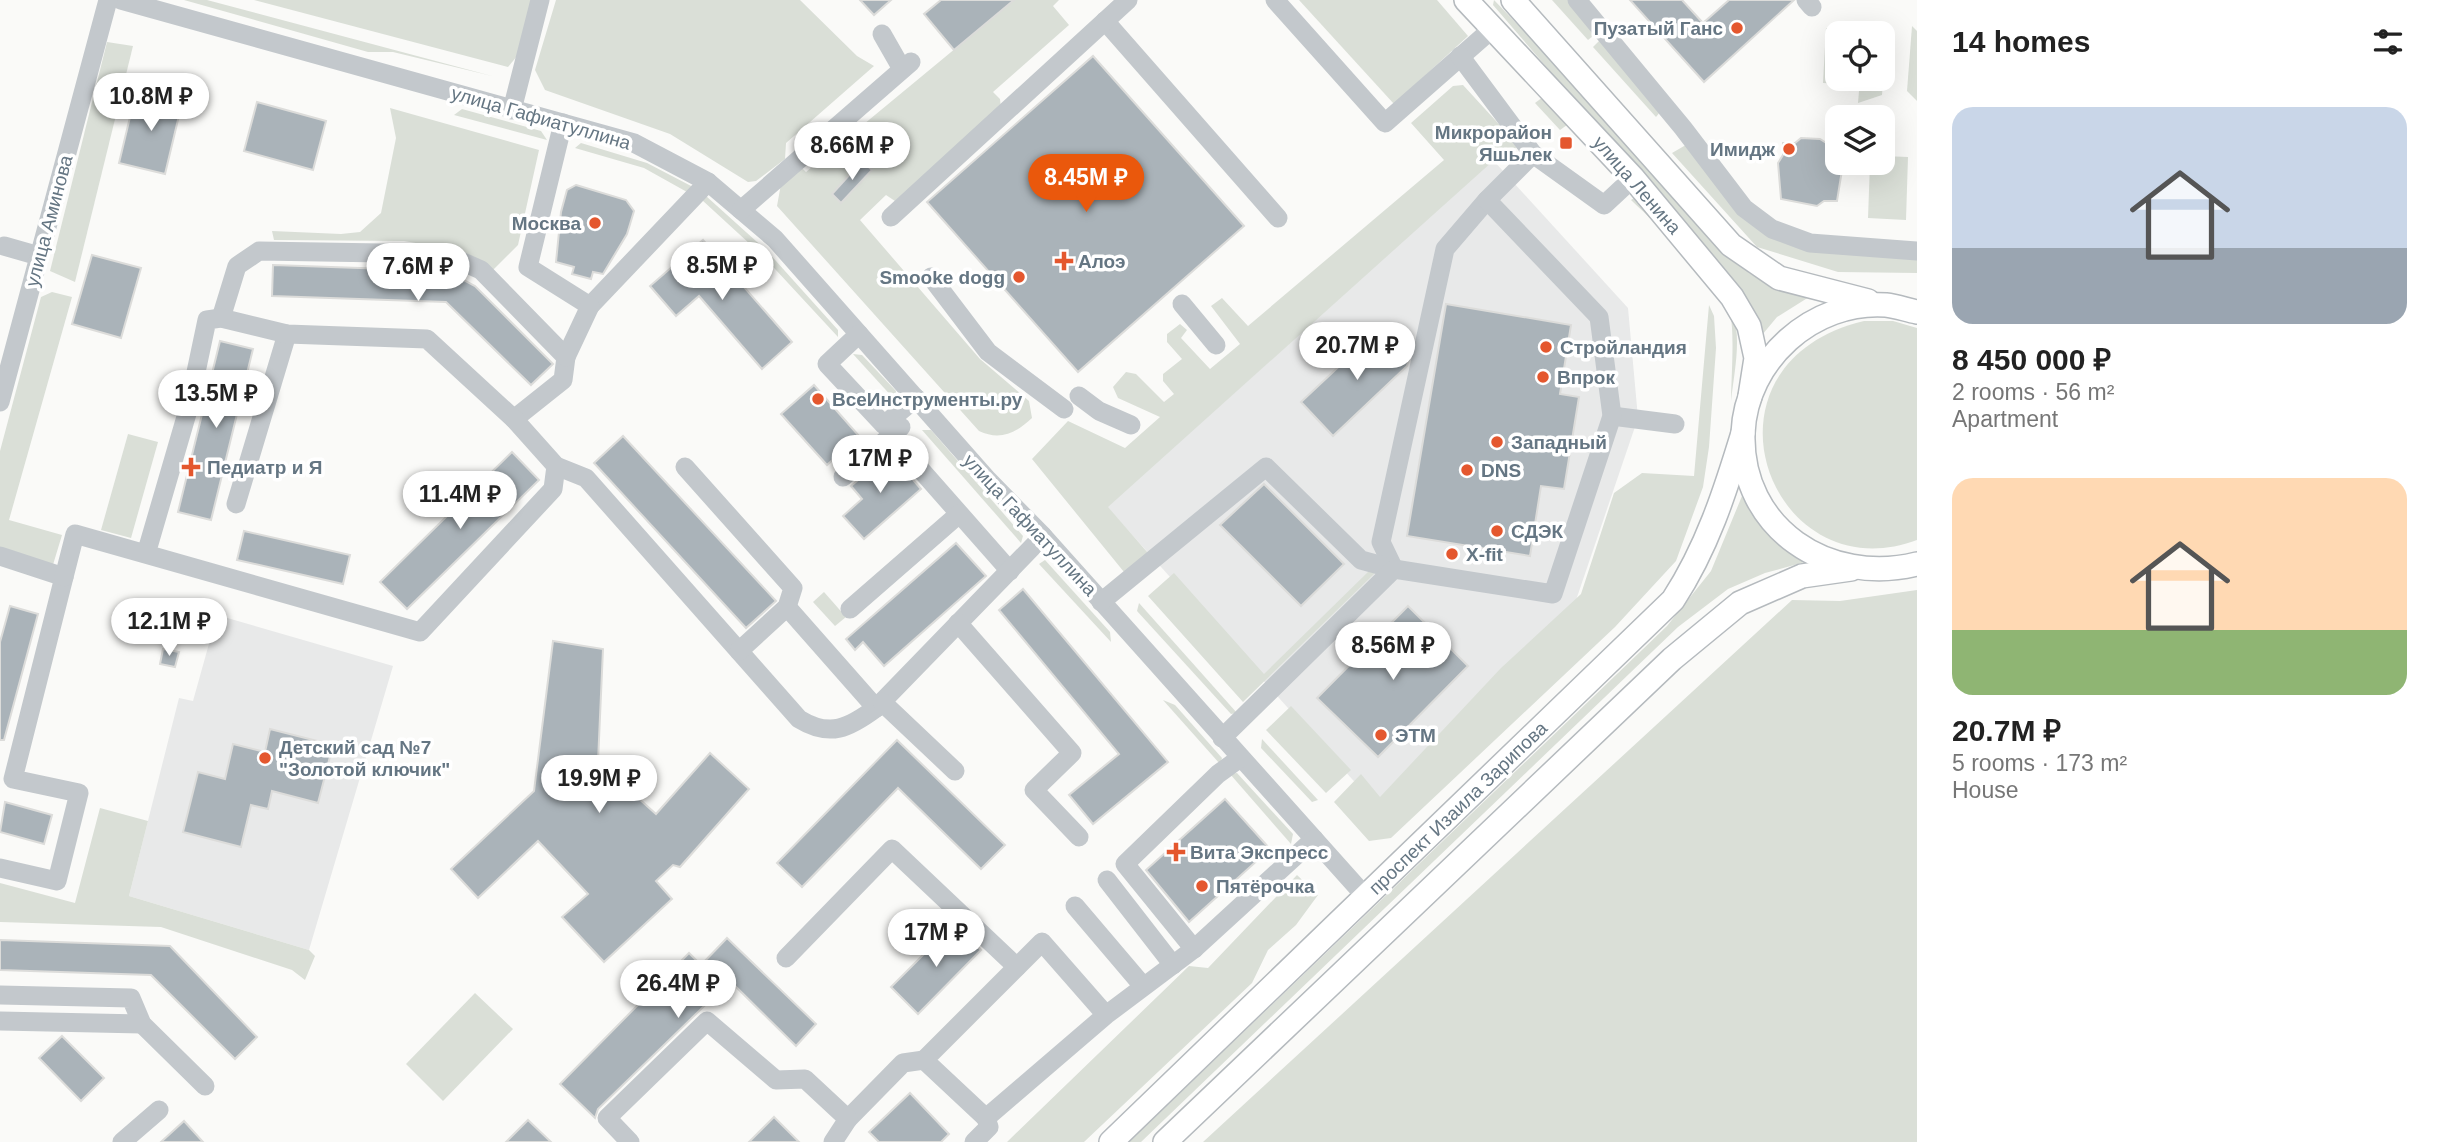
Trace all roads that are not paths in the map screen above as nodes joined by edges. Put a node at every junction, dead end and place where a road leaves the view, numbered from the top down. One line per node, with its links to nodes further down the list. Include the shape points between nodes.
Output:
1 (108, 0): 24 (street, улица Аминова)
2 (121, 0): 13 (street, улица Гафиатуллина)
3 (540, 0): 13 (street)
4 (1128, 0): 9 (street)
5 (1275, 0): 12 (street, via 1385,122)
6 (1513, 0): 28 (main road, улица Ленина, via 1731,245 1779,278)
7 (1577, 0): 23 (street, via 1744,208 1772,229 1810,243)
8 (1469, 1): 10 (main road, улица Ленина)
9 (1105, 21): 20 (street); 21 (street)
10 (1492, 29): 12 (street); 16 (main road, улица Ленина)
11 (882, 34): 19 (street, via 907,65)
12 (1460, 56): 15 (street)
13 (512, 110): 14 (street, улица Гафиатуллина)
14 (563, 123): 17 (street, улица Гафиатуллина, via 634,143); 27 (street, via 528,267)
15 (1533, 153): 16 (street, via 1604,205); 18 (street)
16 (1633, 178): 34 (main road, улица Ленина, via 1732,297 1749,327 1756,358)
17 (708, 182): 19 (street, улица Гафиатуллина); 27 (street)
18 (1487, 200): 37 (street, via 1599,317); 52 (street, via 1445,250 1433,296 1381,542)
19 (741, 210): 31 (street, улица Гафиатуллина, via 775,239)
20 (891, 217)
21 (1278, 218)
22 (4, 246): 24 (street)
23 (1917, 251)
24 (39, 256): 35 (street, улица Аминова)
25 (931, 276): 40 (street, via 988,352 1072,403)
26 (1181, 304): 32 (street)
27 (590, 306): 33 (street)
28 (1906, 308): 34 (main road, via 1841,310 1807,324 1770,359)
29 (221, 318): 30 (street); 33 (street, via 237,266 259,251 445,254 481,270); 49 (street, via 206,320 188,410)
30 (287, 334): 38 (street, via 427,339); 46 (street)
31 (859, 334): 36 (street, улица Гафиатуллина); 36 (street, via 827,364 884,425)
32 (1216, 345)
33 (566, 357): 38 (street, via 563,380)
34 (1750, 396): 41 (main road, улица Ленина)
35 (0, 402)
36 (920, 403): 42 (street); 48 (street, улица Гафиатуллина)
37 (1612, 416): 39 (street); 52 (street, via 1553,594)
38 (514, 419): 43 (street)
39 (1675, 424)
40 (1131, 425)
41 (1743, 433): 53 (main road, via 1747,470 1761,504 1782,532 1812,555); 69 (main road, проспект Изаила Зарипова, via 1712,526 1673,600)
42 (891, 436): 45 (street); 47 (street)
43 (556, 466): 49 (street, via 553,489 420,632); 60 (street, via 586,478)
44 (685, 467): 57 (street, via 790,581 793,593)
45 (843, 477)
46 (236, 504)
47 (959, 513): 54 (street); 58 (street)
48 (1043, 536): 54 (street); 56 (street, улица Гафиатуллина)
49 (146, 554): 55 (street, via 75,534)
50 (0, 556): 55 (street)
51 (1917, 564): 53 (main road, via 1889,571)
52 (1394, 569): 56 (street, via 1361,560 1266,467); 62 (street)
53 (1851, 569): 89 (main road, проспект Изаила Зарипова, via 1802,576 1740,603 1672,659)
54 (1010, 571): 59 (street)
55 (64, 577): 67 (street, via 13,779 79,793 57,881)
56 (1101, 602): 62 (street, улица Гафиатуллина)
57 (787, 607): 60 (street); 61 (street)
58 (850, 609)
59 (958, 623): 61 (street); 65 (street, via 1072,753 1034,790)
60 (739, 651): 61 (street, via 799,719 811,726 845,729)
61 (879, 705): 64 (street)
62 (1222, 738): 63 (street, улица Гафиатуллина)
63 (1240, 758): 66 (street, улица Гафиатуллина); 71 (street, via 1125,864)
64 (955, 771)
65 (1079, 837)
66 (1314, 839): 69 (street, улица Гафиатуллина); 71 (street)
67 (0, 868)
68 (1107, 880): 73 (street)
69 (1365, 896): 88 (main road, проспект Изаила Зарипова)
70 (1076, 906): 75 (street)
71 (1194, 949): 73 (street)
72 (786, 958): 74 (street, via 892,849)
73 (1173, 965): 75 (street)
74 (1017, 967): 77 (street, via 1042,942); 80 (street)
75 (1143, 986): 77 (street)
76 (0, 995): 79 (street, via 131,998)
77 (1106, 1015): 83 (street)
78 (0, 1021): 79 (street)
79 (142, 1024): 81 (street)
80 (924, 1059): 83 (street); 84 (street, via 903,1063)
81 (205, 1086)
82 (159, 1110): 85 (street)
83 (986, 1118): 87 (street, via 989,1127)
84 (841, 1135): 86 (street, via 805,1079 776,1080 708,1021 607,1118)
85 (122, 1142)
86 (629, 1142)
87 (974, 1142)
88 (1111, 1142)
89 (1166, 1142)

